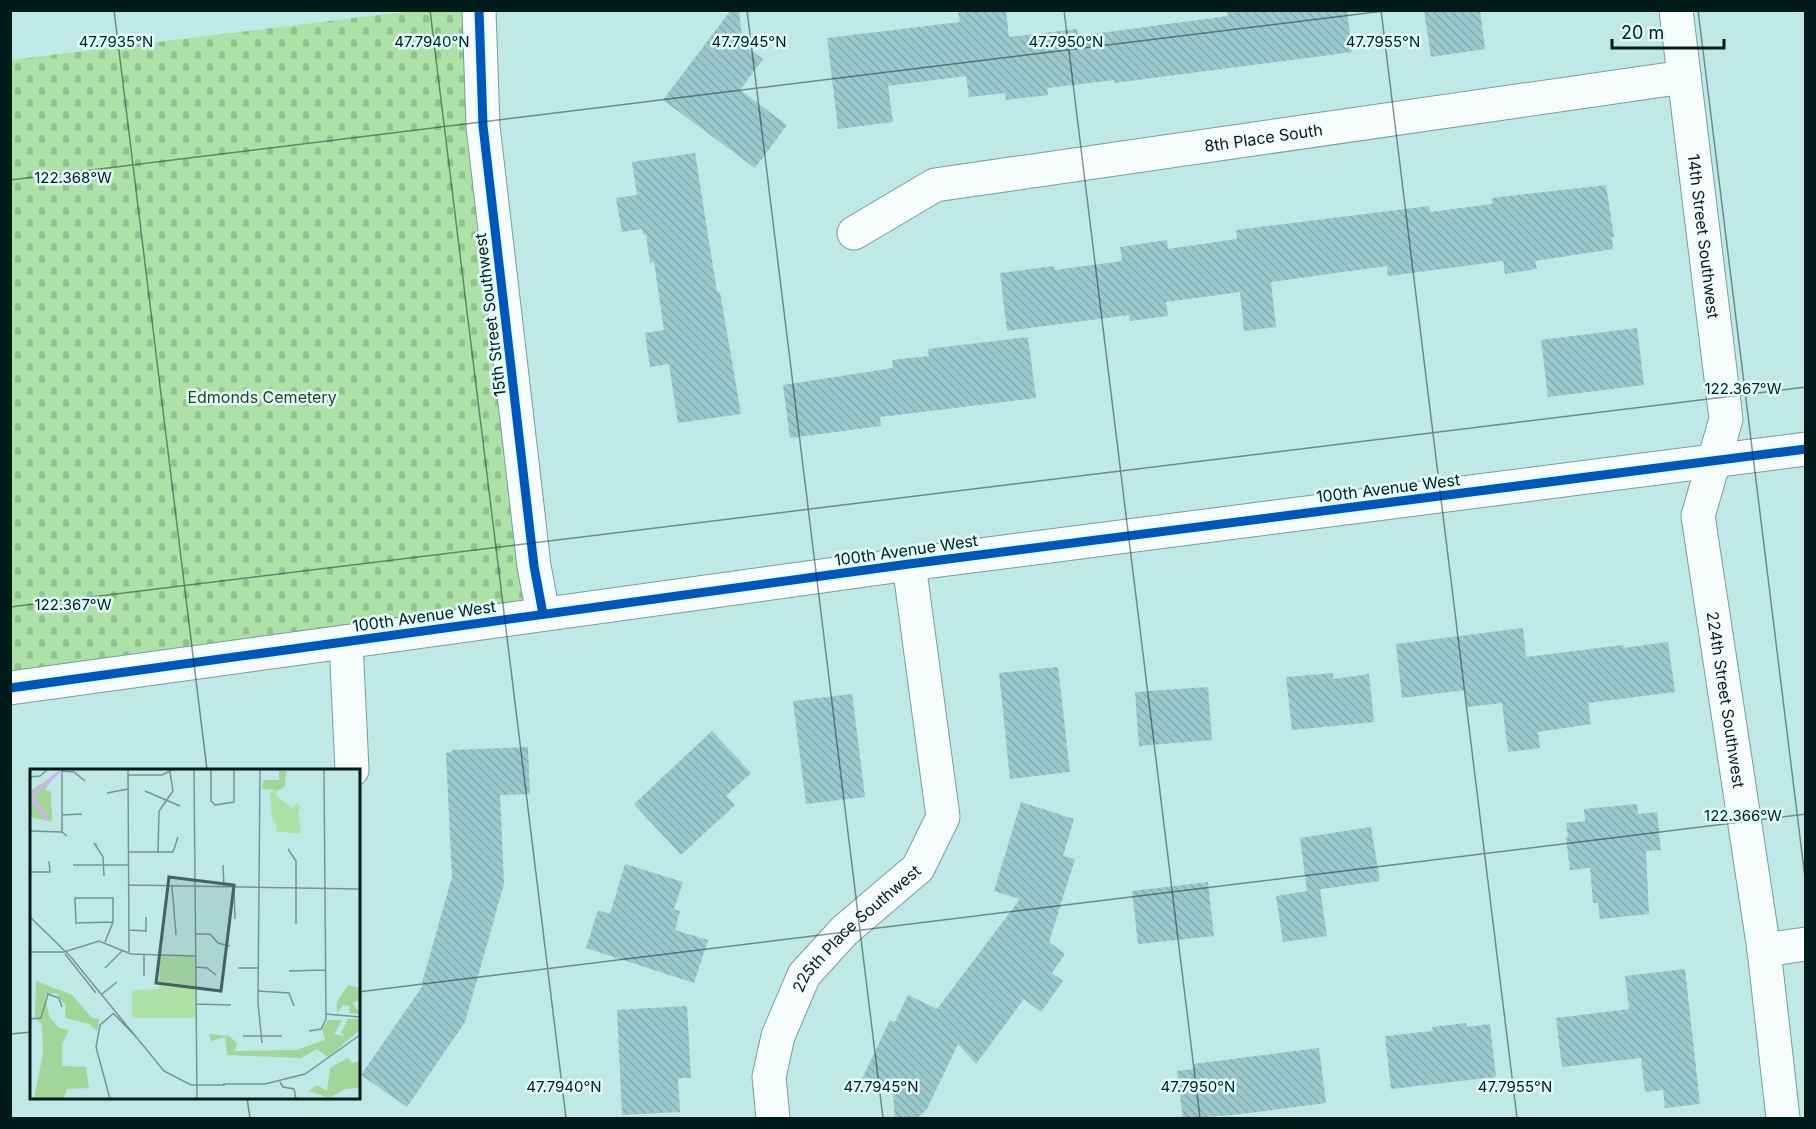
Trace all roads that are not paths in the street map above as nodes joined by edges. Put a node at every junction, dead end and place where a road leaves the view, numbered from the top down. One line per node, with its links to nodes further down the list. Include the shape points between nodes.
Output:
1 (479, 10): 8 (street, 15th Street Southwest, via 483,126 534,566)
2 (1676, 10): 3 (street, 14th Street Southwest)
3 (1684, 77): 4 (street, 8th Place South, via 935,185); 6 (street, 14th Street Southwest, via 1726,419)
4 (854, 233)
5 (1806, 449): 6 (street, 100th Avenue West)
6 (1714, 461): 7 (street, 100th Avenue West); 13 (street, 224th Street Southwest, via 1698,516)
7 (909, 564): 8 (street, 100th Avenue West); 14 (street, 225th Place Southwest, via 943,817 918,868 844,931 804,975 778,1036 769,1077)
8 (543, 614): 9 (street, 100th Avenue West)
9 (346, 642): 10 (street, 100th Avenue West); 11 (street)
10 (10, 688)
11 (352, 769)
12 (1806, 944): 13 (street)
13 (1764, 950): 15 (street, 224th Street Southwest)
14 (772, 1119)
15 (1783, 1119)

